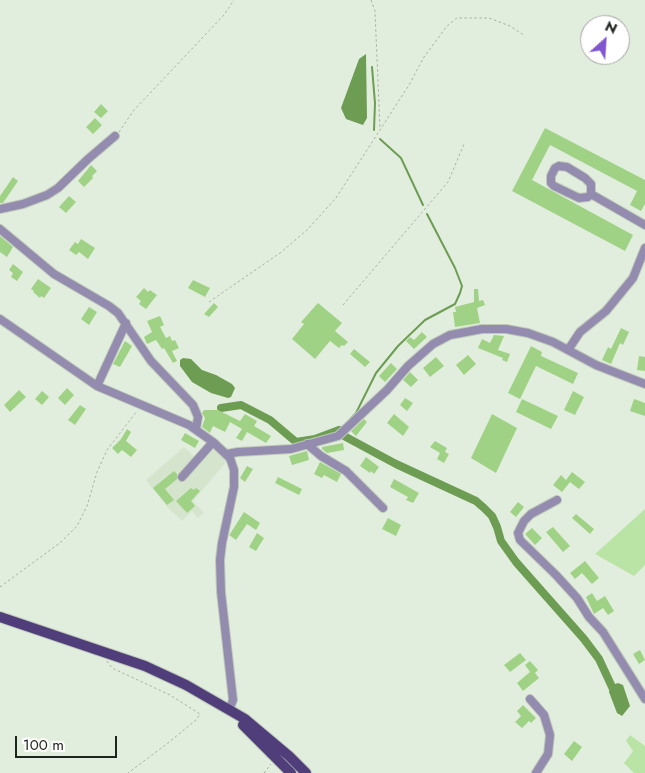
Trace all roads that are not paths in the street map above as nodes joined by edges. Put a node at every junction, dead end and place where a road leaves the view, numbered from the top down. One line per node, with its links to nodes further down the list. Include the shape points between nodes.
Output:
1 (115, 136): 3 (street, via 48,196)
2 (591, 194): 2 (street, via 590,184 582,175 562,166 553,171 551,183 558,189 579,198); 4 (street)
3 (0, 209)
4 (645, 225)
5 (0, 229): 9 (street, via 54,274 109,306)
6 (645, 248): 7 (street)
7 (642, 262): 10 (street, via 617,299 580,332)
8 (0, 319): 12 (street)
9 (126, 323): 12 (street); 13 (street, via 152,361 193,405 198,416)
10 (568, 350): 11 (street); 15 (street, via 528,333 506,329 482,328 450,335 433,344 408,366 338,436)
11 (645, 384)
12 (97, 386): 13 (street)
13 (196, 429): 14 (street)
14 (213, 442): 16 (street); 17 (street)
15 (307, 444): 16 (street, via 291,449); 19 (street, via 346,471)
16 (228, 454): 23 (street, via 234,482 220,560 220,592 233,700)
17 (182, 477)
18 (557, 500): 22 (street, via 531,514 518,529 518,536 577,598 603,632)
19 (383, 508)
20 (0, 617): 23 (main road, via 151,669)
21 (530, 699): 26 (street, via 544,715 550,735 548,754)
22 (645, 699)
23 (229, 710): 24 (main road); 25 (main road, via 245,719)
24 (291, 773)
25 (306, 773)
26 (536, 773)

